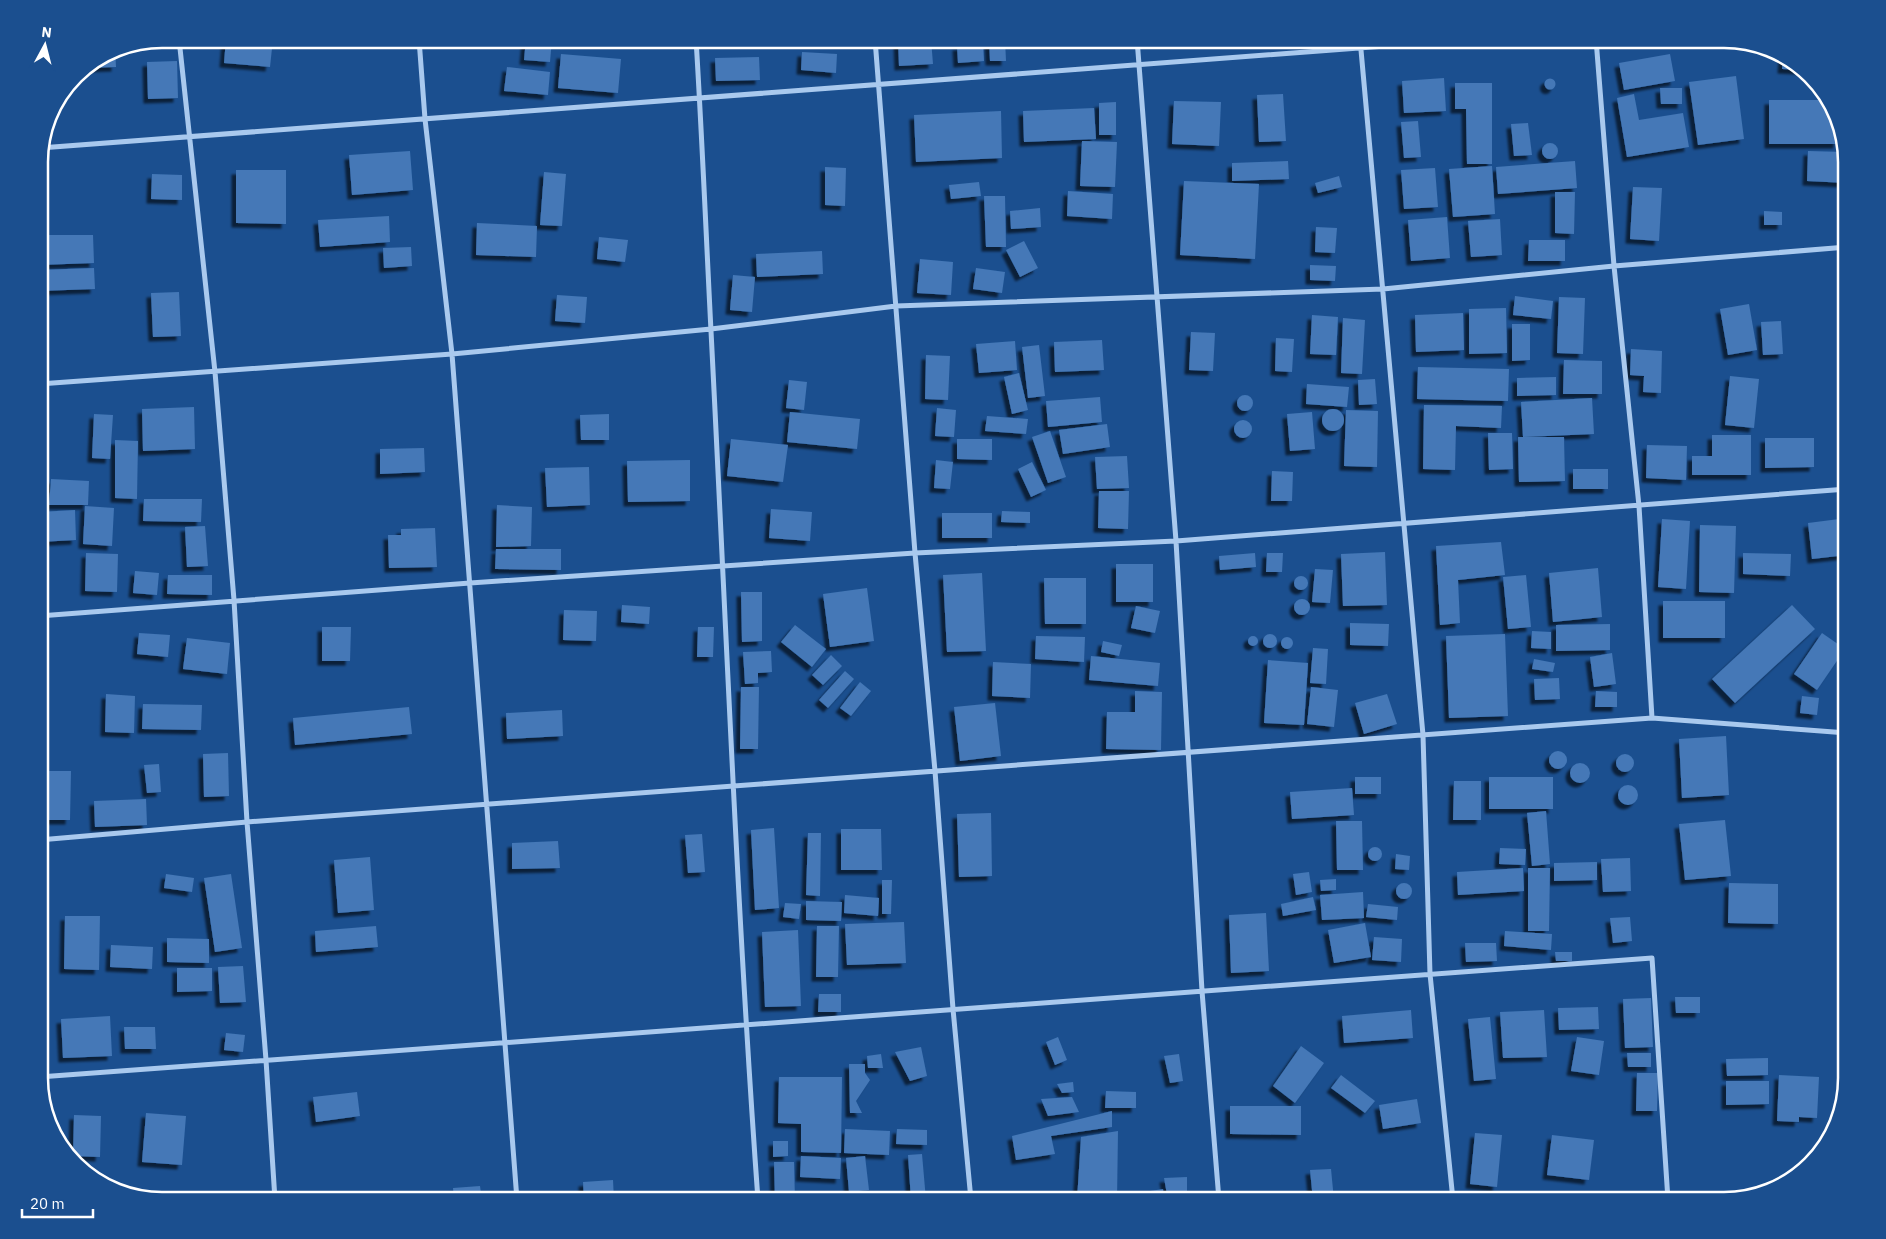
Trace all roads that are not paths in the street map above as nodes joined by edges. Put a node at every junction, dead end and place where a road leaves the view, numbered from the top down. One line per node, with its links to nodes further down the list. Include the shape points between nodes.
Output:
1 (180, 48): 12 (street)
2 (420, 48): 11 (street)
3 (697, 48): 10 (street)
4 (876, 48): 9 (street)
5 (1138, 48): 8 (street)
6 (1361, 48): 8 (street); 16 (street)
7 (1597, 48): 15 (street)
8 (1139, 66): 9 (street); 17 (street)
9 (878, 84): 10 (street); 18 (street)
10 (700, 98): 11 (street); 19 (street)
11 (425, 118): 12 (street); 20 (street)
12 (189, 137): 13 (street); 21 (street)
13 (48, 147)
14 (1838, 248): 15 (street)
15 (1614, 266): 16 (street); 24 (street)
16 (1383, 288): 17 (street); 25 (street)
17 (1157, 297): 18 (street); 26 (street)
18 (896, 306): 19 (street); 27 (street)
19 (711, 329): 20 (street); 28 (street)
20 (452, 354): 21 (street); 29 (street)
21 (215, 372): 22 (street); 30 (street)
22 (48, 383)
23 (1838, 490): 24 (street)
24 (1640, 506): 25 (street); 32 (street)
25 (1405, 524): 26 (street); 34 (street)
26 (1176, 541): 27 (street); 35 (street)
27 (915, 553): 28 (street); 36 (street)
28 (723, 566): 29 (street); 37 (street)
29 (470, 583): 30 (street); 38 (street)
30 (234, 600): 31 (street); 39 (street)
31 (48, 615)
32 (1652, 718): 33 (street); 34 (street)
33 (1838, 732)
34 (1423, 735): 35 (street); 41 (street)
35 (1189, 752): 36 (street); 42 (street)
36 (936, 771): 37 (street); 43 (street)
37 (733, 786): 38 (street); 44 (street)
38 (487, 804): 39 (street); 45 (street)
39 (247, 822): 40 (street); 46 (street)
40 (48, 839)
41 (1430, 974): 42 (street); 53 (street); 54 (street, via 1652,958)
42 (1202, 991): 43 (street); 52 (street)
43 (953, 1009): 44 (street); 51 (street)
44 (746, 1025): 45 (street); 50 (street)
45 (505, 1042): 46 (street); 49 (street)
46 (266, 1060): 47 (street); 48 (street)
47 (48, 1076)
48 (274, 1192)
49 (517, 1192)
50 (757, 1192)
51 (970, 1192)
52 (1219, 1192)
53 (1452, 1192)
54 (1667, 1192)

